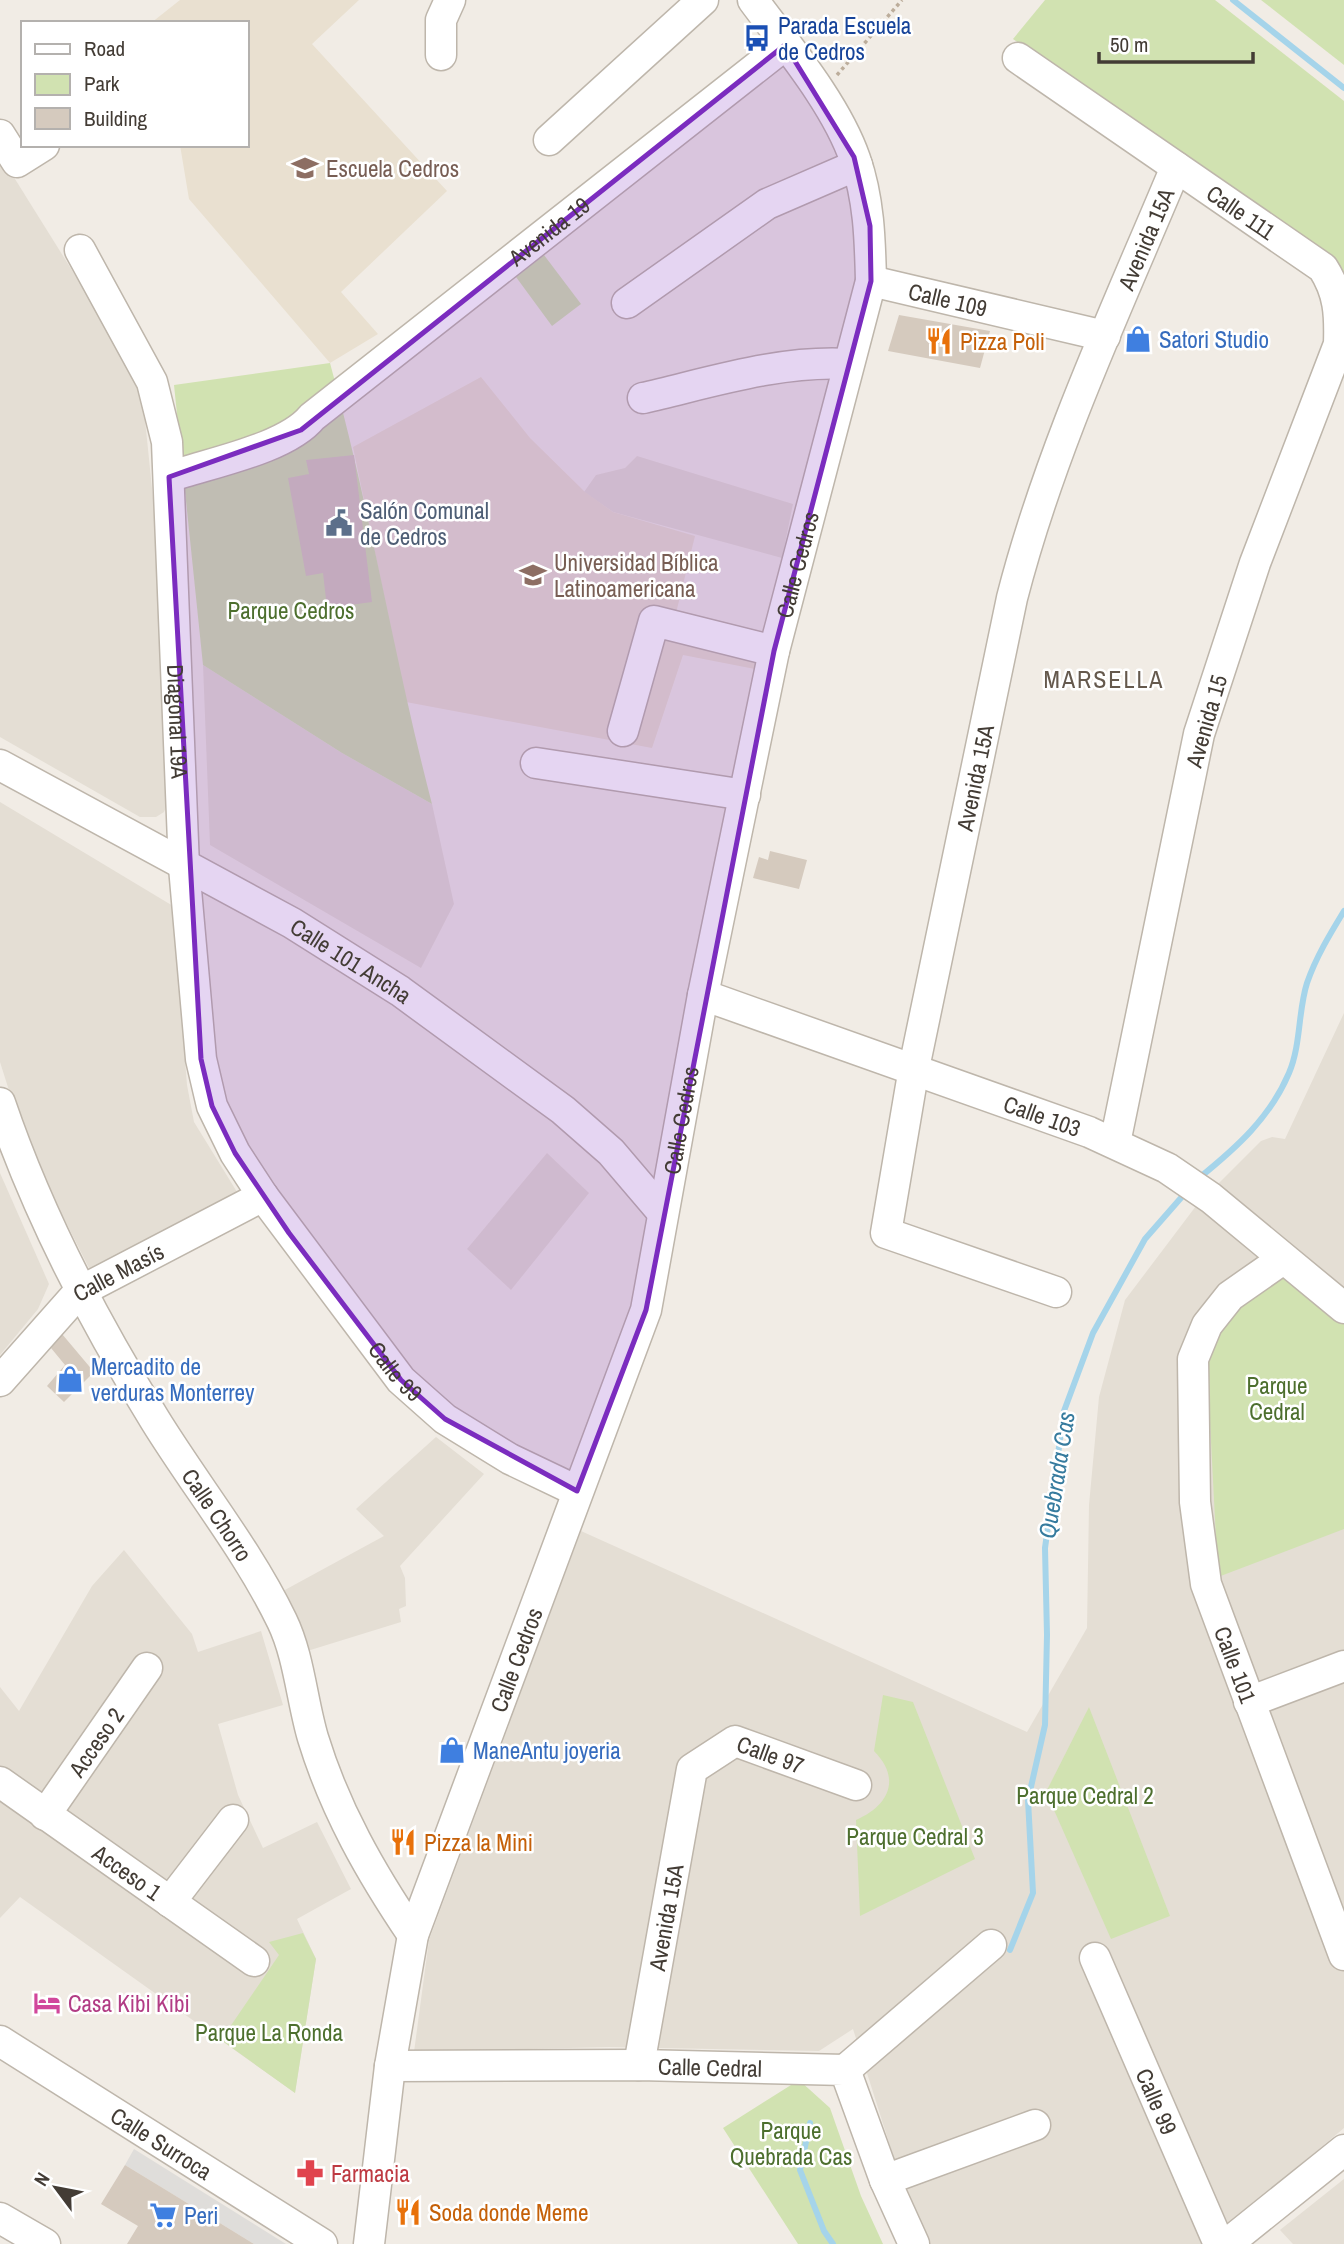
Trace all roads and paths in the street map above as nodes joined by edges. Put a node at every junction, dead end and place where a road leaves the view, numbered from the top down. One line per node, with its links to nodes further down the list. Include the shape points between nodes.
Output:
1 (450, 0): 6 (street, via 441,20)
2 (703, 0): 10 (street)
3 (753, 0): 5 (street, Calle Cedros)
4 (902, 0): 8 (path)
5 (785, 45): 8 (street, Calle Cedros); 21 (street, Avenida 19, via 301,430)
6 (441, 55)
7 (1018, 58): 13 (street, Calle 111)
8 (819, 94): 12 (street, Calle Cedros)
9 (0, 135): 11 (street, via 17,162)
10 (549, 140)
11 (41, 147)
12 (857, 165): 15 (street, Calle Cedros, via 870,226); 16 (street, via 767,204)
13 (1176, 167): 17 (street, Calle 111, via 1323,268 1336,288); 18 (street, Avenida 15A)
14 (80, 250): 21 (street, Diagonal 19A, via 152,382 167,442)
15 (870, 281): 18 (street, Calle 109); 19 (street, Calle Cedros)
16 (627, 303)
17 (1340, 311): 31 (street, Avenida 15, via 1339,344 1255,563 1199,734)
18 (1105, 336): 29 (street, Avenida 15A, via 1026,545)
19 (848, 364): 20 (street, via 820,362 764,371); 22 (street, Calle Cedros)
20 (643, 398)
21 (169, 477): 27 (street, Diagonal 19A)
22 (774, 651): 23 (street, via 654,621); 26 (street, Calle Cedros)
23 (623, 731)
24 (536, 762): 26 (street)
25 (0, 765): 27 (street, Calle 101 Ancha)
26 (744, 795): 28 (street, Calle Cedros)
27 (184, 867): 32 (street, Diagonal 19A, via 201,1059 212,1106); 33 (street, Calle 101 Ancha, via 292,923 400,991 563,1110 611,1152)
28 (703, 995): 29 (street, Calle 103); 33 (street, Calle Cedros)
29 (914, 1068): 31 (street, Calle 103); 36 (street, Avenida 15A, via 886,1233)
30 (0, 1103): 35 (street, Calle Chorro, via 14,1146)
31 (1115, 1143): 34 (street, Calle 103, via 1167,1168 1211,1198)
32 (263, 1196): 35 (street, Calle Masís); 39 (street, Calle 99, via 401,1380 445,1419 510,1459)
33 (663, 1213): 39 (street, Calle Cedros, via 646,1310)
34 (1283, 1259): 37 (street, Calle 103); 42 (street, Calle 101, via 1230,1296 1207,1325 1193,1359 1195,1503 1206,1584)
35 (79, 1292): 38 (street, Calle Masís); 50 (street, Calle Chorro, via 155,1422 247,1555 283,1624 326,1777 378,1883)
36 (1056, 1292)
37 (1344, 1308)
38 (0, 1381)
39 (577, 1491): 50 (street, Calle Cedros)
40 (1344, 1666): 42 (street)
41 (147, 1668): 46 (street, Acceso 2)
42 (1248, 1702): 49 (street, Calle 101)
43 (692, 1769): 45 (street, Calle 97, via 735,1741); 56 (street, Avenida 15A)
44 (0, 1782): 46 (street, Acceso 1)
45 (856, 1785)
46 (45, 1815): 48 (street, Acceso 1)
47 (233, 1820): 48 (street)
48 (170, 1902): 54 (street, Acceso 1)
49 (1337, 1915): 52 (street, Calle 101)
50 (413, 1935): 57 (street, Calle Cedros)
51 (991, 1945): 58 (street)
52 (1344, 1955)
53 (1095, 1958): 67 (street, Calle 99)
54 (254, 1961)
55 (0, 2041): 64 (street, Calle Surroca)
56 (639, 2065): 57 (street, Calle Cedral); 58 (street, Calle Cedral)
57 (390, 2066): 65 (street, Calle Cedros)
58 (845, 2070): 61 (street)
59 (1035, 2125): 61 (street)
60 (1339, 2164): 68 (street)
61 (885, 2180): 66 (street)
62 (0, 2218): 63 (street)
63 (44, 2244)
64 (322, 2244)
65 (369, 2244)
66 (914, 2244)
67 (1219, 2244)
68 (1227, 2244)

